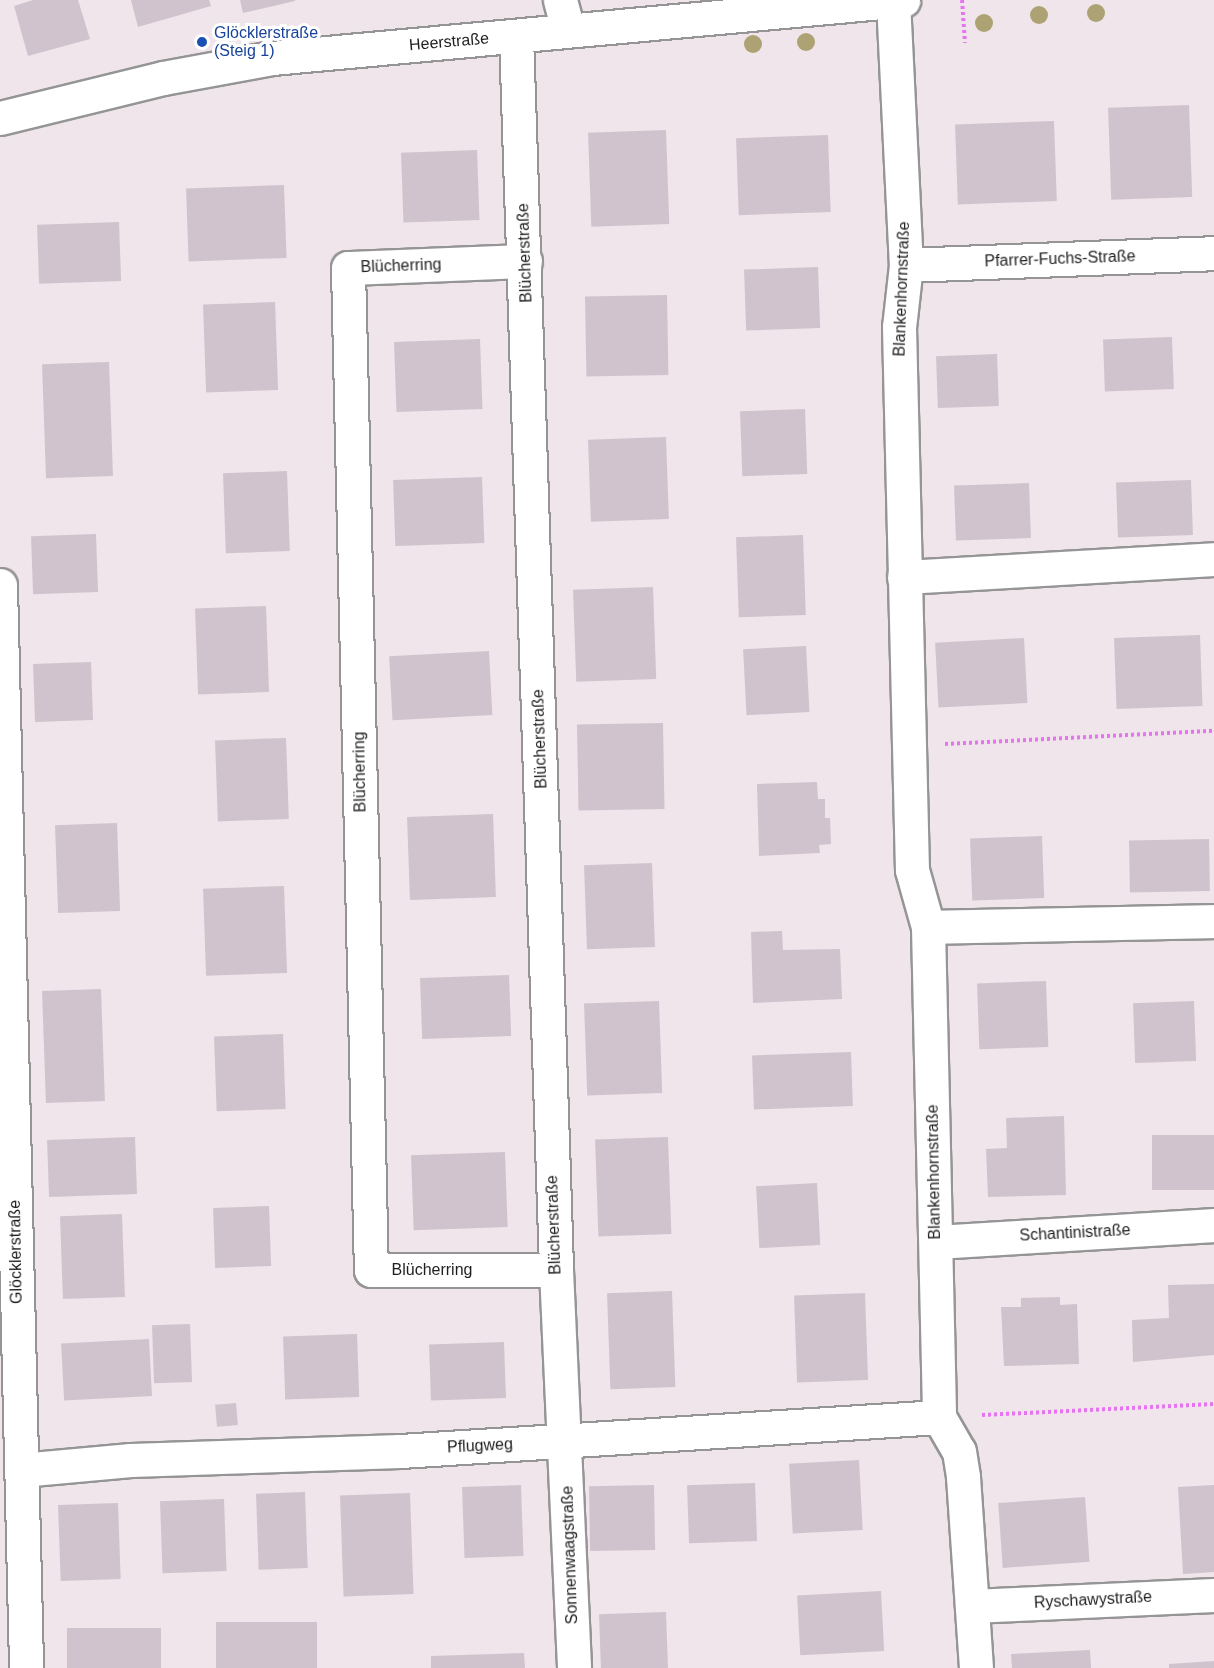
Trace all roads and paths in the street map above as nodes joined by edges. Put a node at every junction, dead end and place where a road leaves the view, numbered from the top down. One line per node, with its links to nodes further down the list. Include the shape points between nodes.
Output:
1 (962, 0): 5 (path)
2 (898, 1): 3 (street, Heerstraße); 9 (street, Blankenhornstraße)
3 (564, 15): 4 (street, Heerstraße)
4 (516, 36): 6 (street, Heerstraße, via 272,58 163,78); 8 (street, Blücherstraße)
5 (966, 44)
6 (0, 118)
7 (1214, 253): 9 (street, Pfarrer-Fuchs-Straße)
8 (525, 261): 19 (street, Blücherstraße); 19 (street, Blücherring, via 348,268 371,1270)
9 (906, 266): 11 (street, Blankenhornstraße, via 898,327)
10 (1214, 559): 11 (street)
11 (904, 577): 14 (street, Blankenhornstraße)
12 (0, 585): 23 (street, Glöcklerstraße)
13 (1214, 731): 14 (path)
14 (909, 746): 16 (street, Blankenhornstraße, via 912,870)
15 (1214, 921): 16 (street)
16 (928, 927): 18 (street, Blankenhornstraße)
17 (1214, 1225): 18 (street, Schantinistraße)
18 (936, 1242): 21 (street, Blankenhornstraße)
19 (556, 1270): 22 (street, Blücherstraße)
20 (1214, 1404): 21 (path)
21 (939, 1417): 22 (street, Pflugweg); 25 (street, via 959,1451)
22 (565, 1442): 23 (street, Pflugweg, via 131,1460); 27 (street, Sonnenwaagstraße)
23 (21, 1470): 26 (street, Glöcklerstraße)
24 (1214, 1595): 25 (street, Ryschawystraße)
25 (972, 1606): 28 (street)
26 (26, 1668)
27 (574, 1668)
28 (976, 1668)

